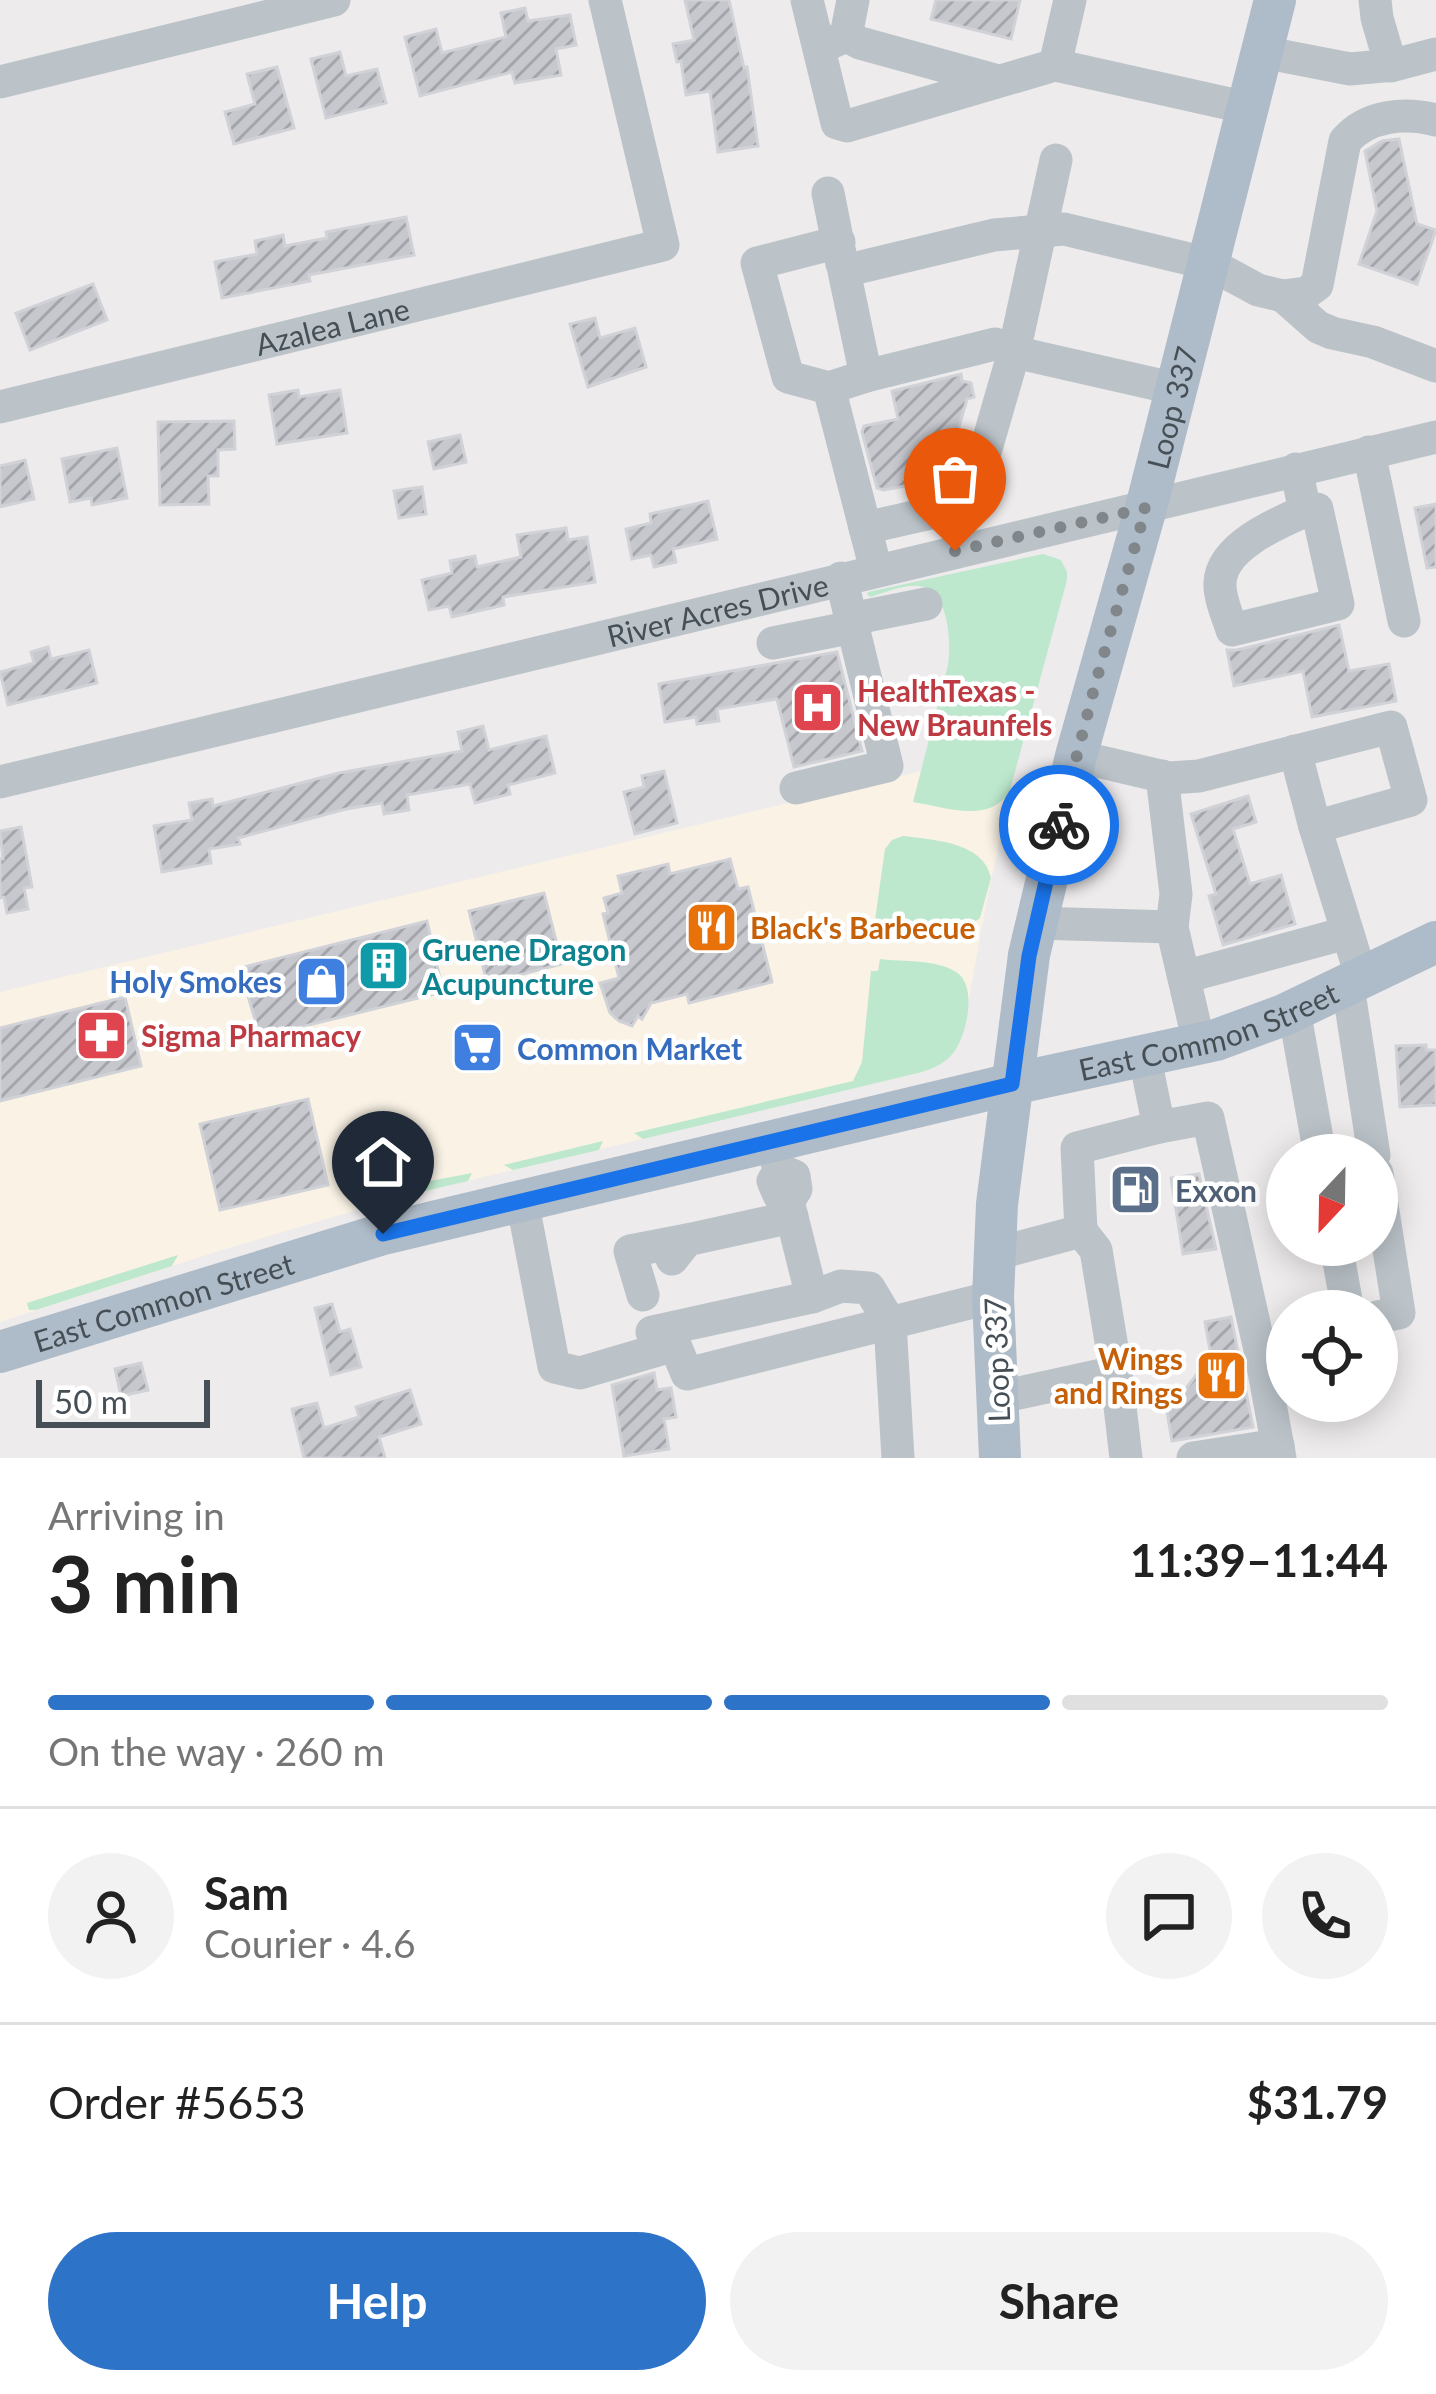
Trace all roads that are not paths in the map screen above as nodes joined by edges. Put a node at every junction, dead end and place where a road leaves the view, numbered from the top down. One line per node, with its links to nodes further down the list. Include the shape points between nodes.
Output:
1 (334, 0): 14 (street)
2 (605, 0): 28 (street, Azalea Lane, via 663,245)
3 (807, 0): 8 (street)
4 (853, 0): 8 (street)
5 (1070, 0): 11 (street)
6 (1275, 0): 9 (main road, Loop 337)
7 (1375, 0): 12 (street)
8 (832, 42): 13 (street); 13 (street, via 837,123 848,126)
9 (1262, 52): 12 (street, via 1350,69); 15 (main road, Loop 337)
10 (1436, 53): 12 (street)
11 (1055, 65): 13 (street); 15 (street)
12 (1391, 65)
13 (1000, 81)
14 (0, 82)
15 (1248, 108): 21 (main road, Loop 337)
16 (1436, 120): 22 (street, via 1371,121 1345,141 1317,285)
17 (1056, 160): 19 (street)
18 (828, 193): 20 (street)
19 (1042, 230): 20 (street); 21 (street); 23 (street)
20 (841, 257): 25 (street); 26 (street, via 757,262 788,377)
21 (1210, 264): 22 (street); 27 (main road, Loop 337)
22 (1282, 296): 24 (street, via 1318,327)
23 (1014, 352): 25 (street, via 995,344); 27 (street); 34 (street, via 981,466 940,511)
24 (1436, 366)
25 (866, 376): 26 (street)
26 (829, 388): 34 (street)
27 (1177, 389): 32 (main road, Loop 337)
28 (0, 407)
29 (1436, 437): 30 (street, River Acres Drive)
30 (1369, 452): 31 (street, River Acres Drive); 38 (street)
31 (1296, 469): 32 (street, River Acres Drive); 33 (street)
32 (1146, 508): 35 (street, River Acres Drive); 42 (main road, Loop 337)
33 (1305, 511)
34 (865, 528): 35 (street)
35 (876, 569): 36 (street, River Acres Drive)
36 (841, 578): 39 (street); 44 (street, River Acres Drive)
37 (926, 604): 39 (street)
38 (1404, 621)
39 (852, 623): 40 (street); 45 (street, via 886,766)
40 (773, 644)
41 (1295, 751): 43 (street, via 1199,776); 46 (street); 46 (street, via 1391,727 1411,800)
42 (1076, 756): 43 (street); 47 (main road, Loop 337)
43 (1162, 776): 48 (street, via 1176,894)
44 (0, 782)
45 (796, 788)
46 (1315, 827): 49 (street)
47 (1035, 923): 48 (street); 56 (main road, Loop 337)
48 (1172, 927): 51 (street)
49 (1346, 933): 51 (street); 52 (street)
50 (1436, 942): 52 (main road, East Common Street)
51 (1184, 977): 54 (street)
52 (1355, 983): 53 (main road, East Common Street); 59 (street)
53 (1294, 1010): 54 (main road, East Common Street); 58 (street)
54 (1199, 1043): 55 (main road, East Common Street)
55 (1144, 1054): 56 (main road, East Common Street); 57 (street)
56 (1012, 1084): 60 (main road, East Common Street); 63 (main road, Loop 337)
57 (1159, 1126): 62 (street, via 1077,1148); 71 (street, via 1208,1118)
58 (1316, 1134)
59 (1372, 1134)
60 (782, 1182): 61 (main road, East Common Street); 65 (street); 67 (street, via 665,1268)
61 (522, 1200): 67 (street, via 554,1367 580,1372); 68 (main road, East Common Street, via 358,1240)
62 (1082, 1231): 63 (street); 69 (street, via 1096,1250)
63 (995, 1254): 64 (main road, Loop 337)
64 (993, 1297): 66 (street); 70 (main road, Loop 337)
65 (812, 1298): 66 (street, via 841,1286 869,1288); 67 (street)
66 (890, 1323): 67 (street, via 687,1374 676,1345); 72 (street)
67 (654, 1342)
68 (0, 1352)
69 (1116, 1372): 70 (street); 74 (street)
70 (996, 1398): 73 (main road, Loop 337)
71 (1279, 1451): 75 (street)
72 (898, 1458)
73 (1000, 1458)
74 (1126, 1458)
75 (1193, 1458)

